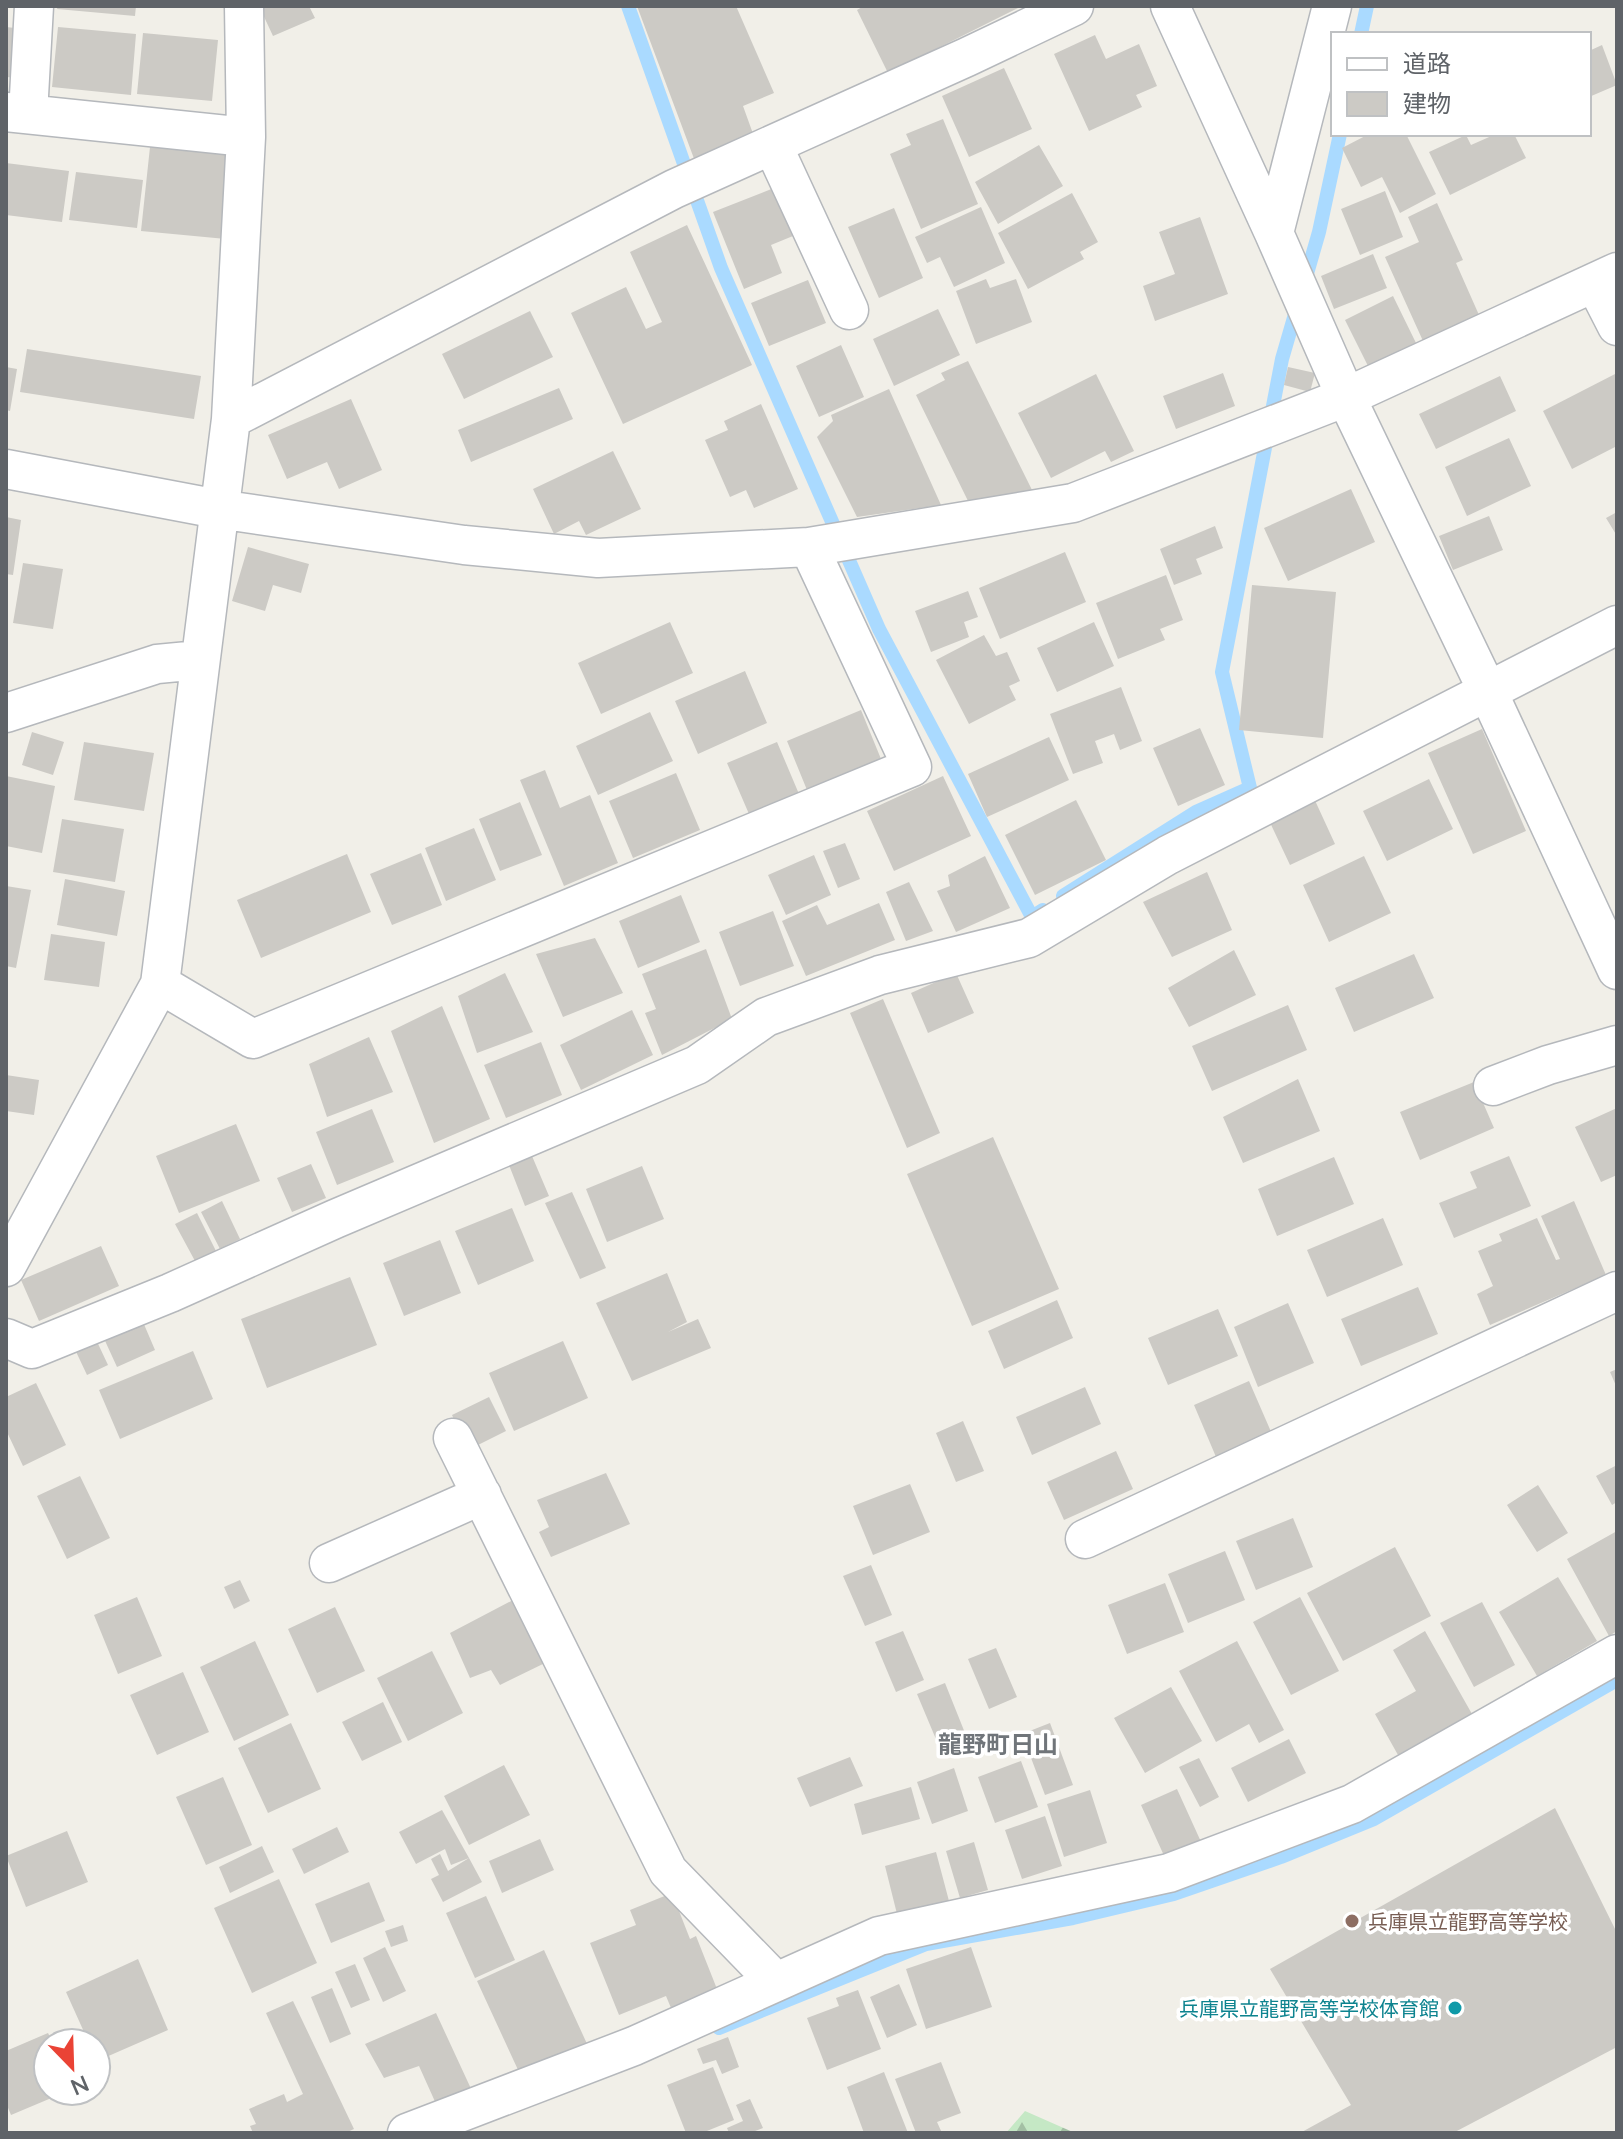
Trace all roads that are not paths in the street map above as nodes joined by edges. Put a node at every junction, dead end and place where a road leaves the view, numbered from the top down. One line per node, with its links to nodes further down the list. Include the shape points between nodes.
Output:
1 (34, 6): 6 (street)
2 (244, 6): 7 (street)
3 (1074, 6): 8 (street)
4 (1170, 6): 9 (street)
5 (1332, 6): 9 (street)
6 (17, 113): 7 (street)
7 (246, 137): 14 (street)
8 (773, 146): 11 (street); 14 (street, via 690,182)
9 (1274, 233): 13 (street)
10 (1606, 277): 12 (street); 13 (street)
11 (849, 310)
12 (1617, 326)
13 (1346, 397): 17 (street, via 1073,503); 20 (street)
14 (231, 419): 16 (street)
15 (6, 469): 16 (street)
16 (218, 509): 17 (street, via 464,545 598,558); 19 (street)
17 (809, 547): 23 (street, via 912,767 253,1039)
18 (1617, 625): 20 (street)
19 (199, 660): 21 (street, via 157,664); 23 (street)
20 (1487, 690): 22 (street); 28 (street, via 1168,855 1029,938 880,975 766,1017 697,1065 170,1293 32,1349)
21 (6, 713)
22 (1617, 970)
23 (160, 984): 26 (street)
24 (1617, 1045): 25 (street)
25 (1493, 1086)
26 (6, 1267)
27 (1617, 1291): 31 (street)
28 (6, 1338)
29 (453, 1438): 30 (street)
30 (482, 1495): 32 (street); 34 (street, via 668,1871)
31 (1085, 1539)
32 (329, 1563)
33 (1617, 1654): 34 (street, via 1352,1804 1169,1873 879,1936)
34 (776, 1982): 35 (street, via 634,2046)
35 (407, 2133)

